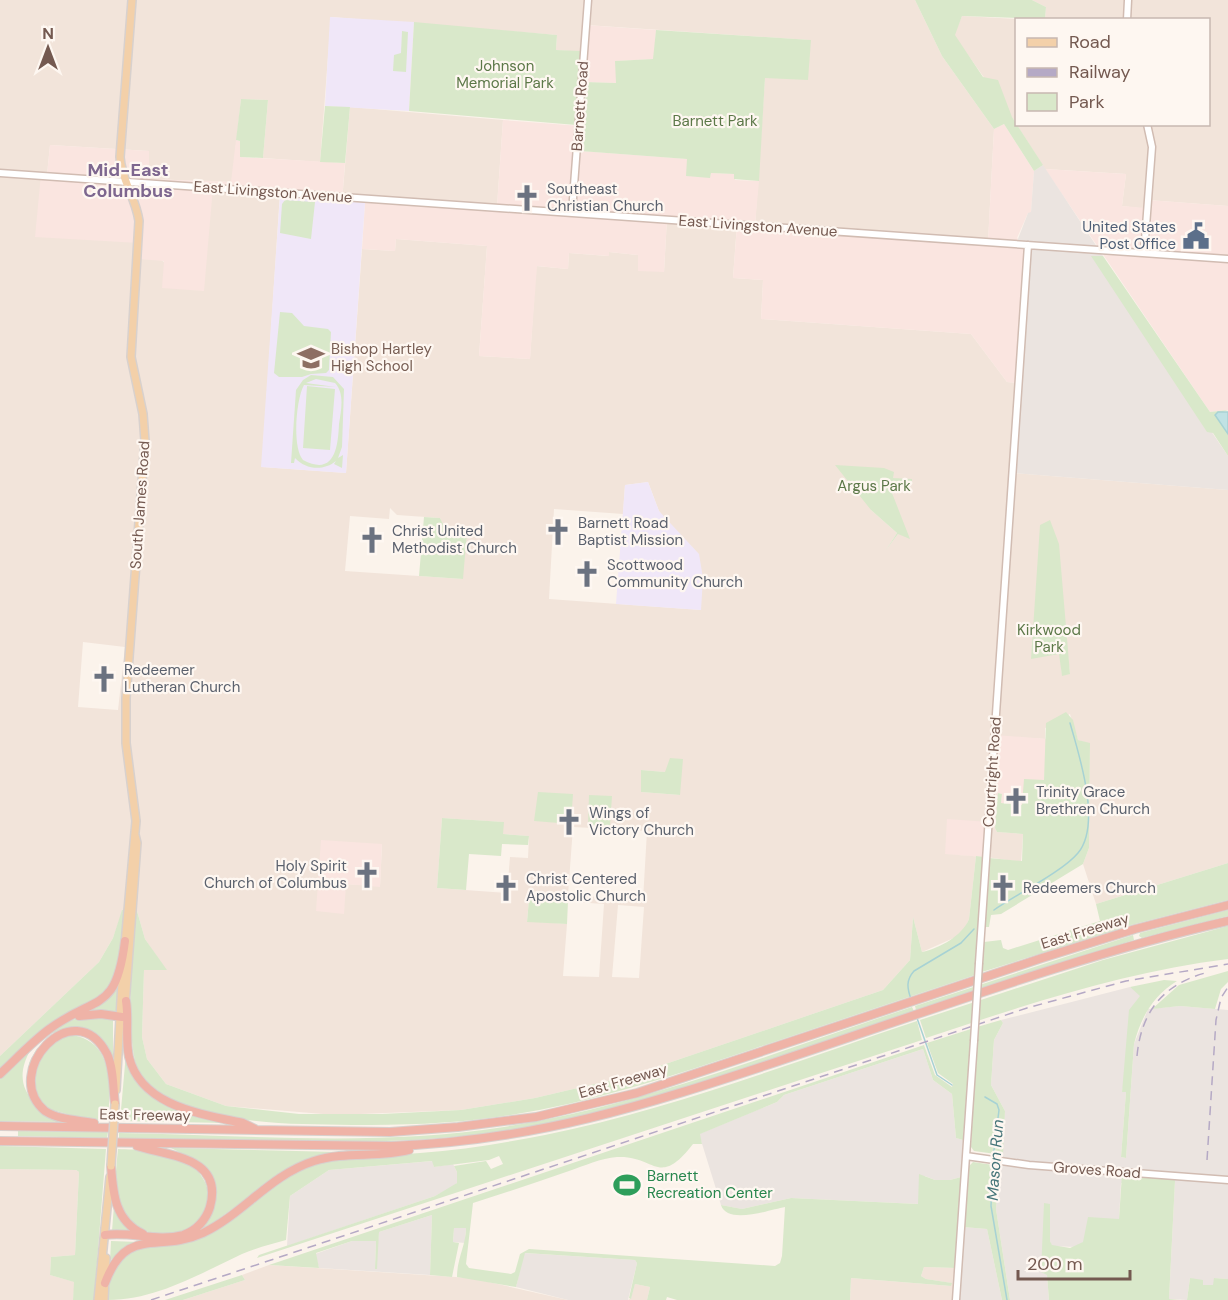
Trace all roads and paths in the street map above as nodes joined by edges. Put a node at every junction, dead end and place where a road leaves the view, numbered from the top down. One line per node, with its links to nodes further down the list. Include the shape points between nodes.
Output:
1 (132, 0): 7 (main road, South James Road, via 120,157)
2 (588, 0): 8 (street, Barnett Road)
3 (1128, 0): 4 (street)
4 (1126, 18)
5 (1147, 126): 10 (street, via 1152,147)
6 (0, 173): 7 (street, East Livingston Avenue)
7 (127, 182): 8 (street, East Livingston Avenue); 12 (main road, South James Road, via 140,227 131,352 145,434 126,698)
8 (572, 212): 9 (street, East Livingston Avenue)
9 (1028, 245): 10 (street, East Livingston Avenue); 27 (street, Courtright Road, bridge)
10 (1144, 253): 11 (street, East Livingston Avenue)
11 (1228, 259)
12 (135, 835): 15 (main road, South James Road); 16 (main road, South James Road)
13 (1228, 906): 23 (highway, East Freeway, via 1108,937 637,1093 536,1117 404,1131)
14 (1228, 921): 26 (highway, East Freeway, via 1098,956 614,1114 511,1135)
15 (125, 941): 17 (highway, via 120,974 113,988 101,1001); 18 (main road, South James Road)
16 (126, 1001): 18 (main road, South James Road); 23 (highway, via 129,1054 145,1087 163,1100)
17 (72, 1017): 18 (highway); 19 (highway, via 48,1030)
18 (122, 1017): 20 (main road, South James Road)
19 (0, 1074)
20 (115, 1104): 22 (highway, via 109,1060 91,1038 58,1033 45,1038 31,1052 25,1079 36,1103 54,1115); 28 (main road, South James Road, bridge)
21 (0, 1126): 22 (highway, East Freeway)
22 (103, 1128): 23 (highway, East Freeway)
23 (259, 1131)
24 (0, 1141): 25 (highway, East Freeway)
25 (127, 1143): 26 (highway, East Freeway); 31 (highway, via 189,1159 210,1184 211,1203 199,1225 180,1236)
26 (417, 1145): 32 (highway, via 408,1151 353,1153 310,1162 281,1177 203,1233 183,1240)
27 (966, 1156): 29 (street, Groves Road); 36 (street, Courtright Road)
28 (111, 1166): 30 (main road, South James Road); 31 (highway, via 114,1197 122,1217 130,1227)
29 (1228, 1180)
30 (105, 1235): 31 (highway); 32 (highway); 33 (main road, South James Road); 34 (main road, South James Road)
31 (148, 1236)
32 (155, 1242): 33 (highway, via 122,1253 111,1266)
33 (105, 1283): 35 (main road, South James Road)
34 (98, 1300)
35 (104, 1300)
36 (956, 1300)

